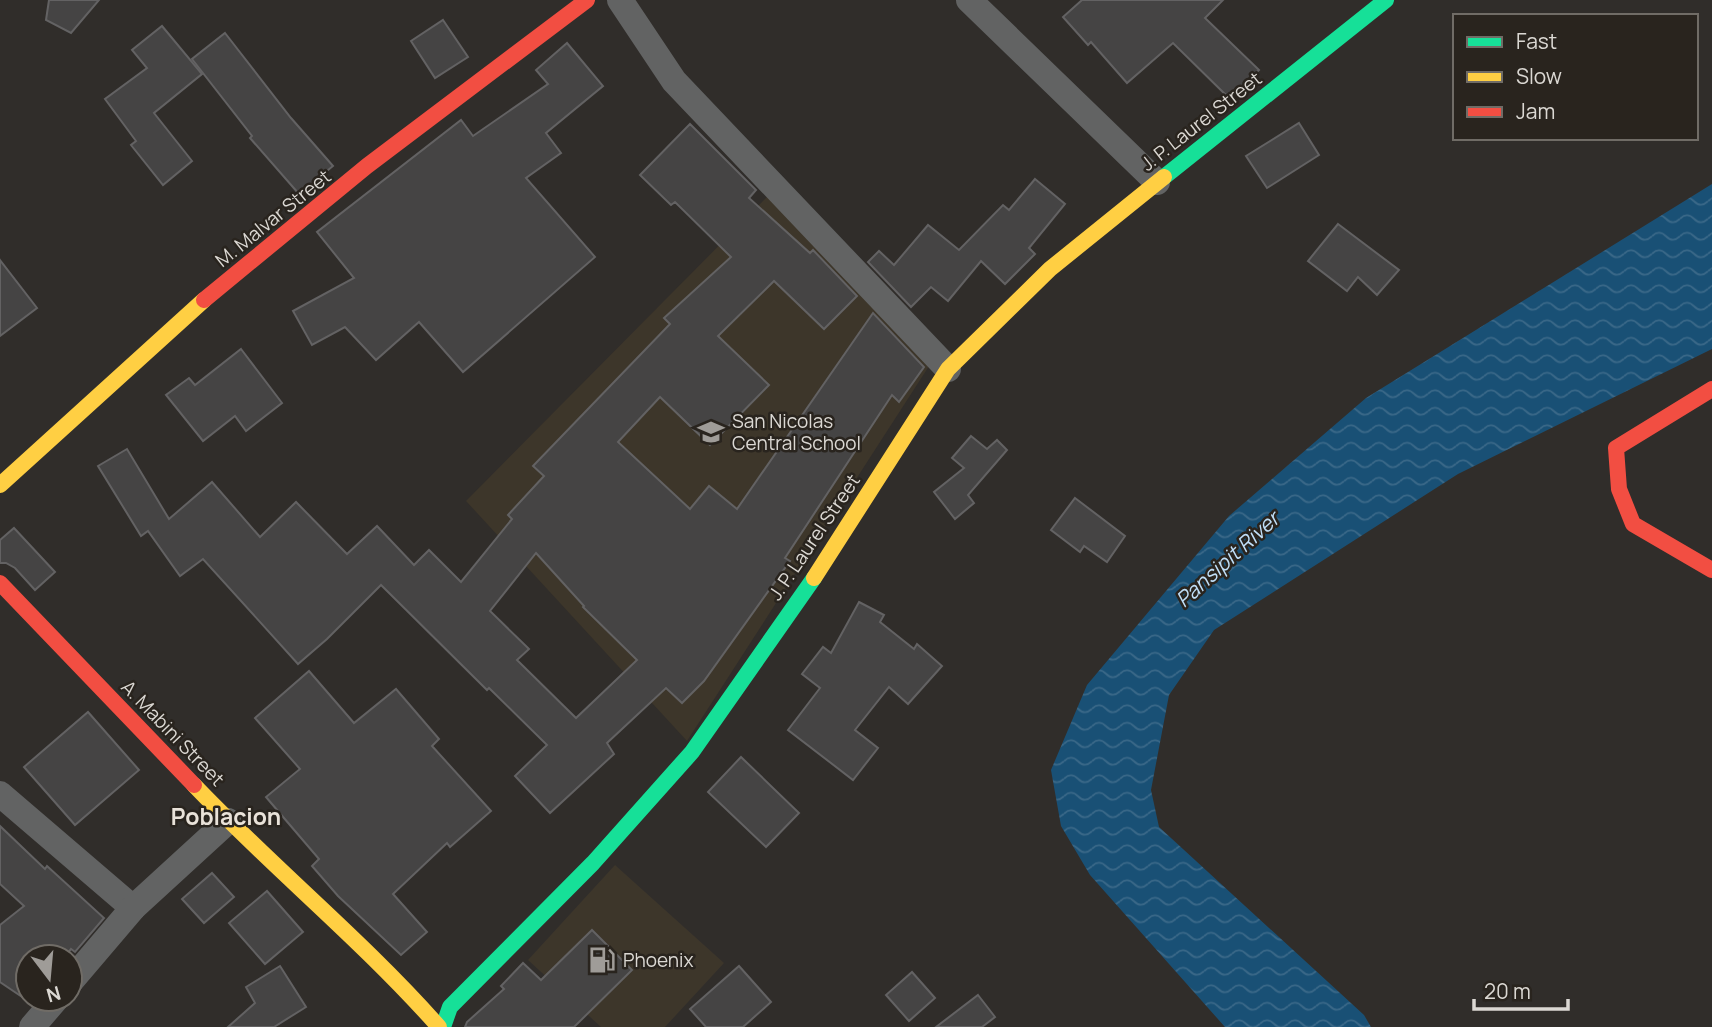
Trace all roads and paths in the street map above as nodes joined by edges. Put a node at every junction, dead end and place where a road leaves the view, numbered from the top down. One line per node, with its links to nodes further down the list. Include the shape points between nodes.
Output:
1 (587, 0): 8 (main road, M. Malvar Street, via 276,240)
2 (620, 0): 6 (street, via 674,81)
3 (969, 0): 5 (street)
4 (1386, 0): 5 (main road, J. P. Laurel Street)
5 (1157, 182): 6 (main road, J. P. Laurel Street, via 1049,269)
6 (948, 369): 17 (main road, J. P. Laurel Street, via 825,562 692,752 593,863 450,1007)
7 (1712, 390): 9 (main road, via 1616,447 1619,489 1633,524)
8 (0, 485)
9 (1712, 570)
10 (0, 583): 12 (main road, A. Mabini Street)
11 (0, 794): 13 (street)
12 (228, 821): 13 (street); 17 (main road, A. Mabini Street)
13 (133, 908): 14 (street)
14 (84, 966)
15 (44, 1013): 16 (street)
16 (32, 1027)
17 (441, 1027)

